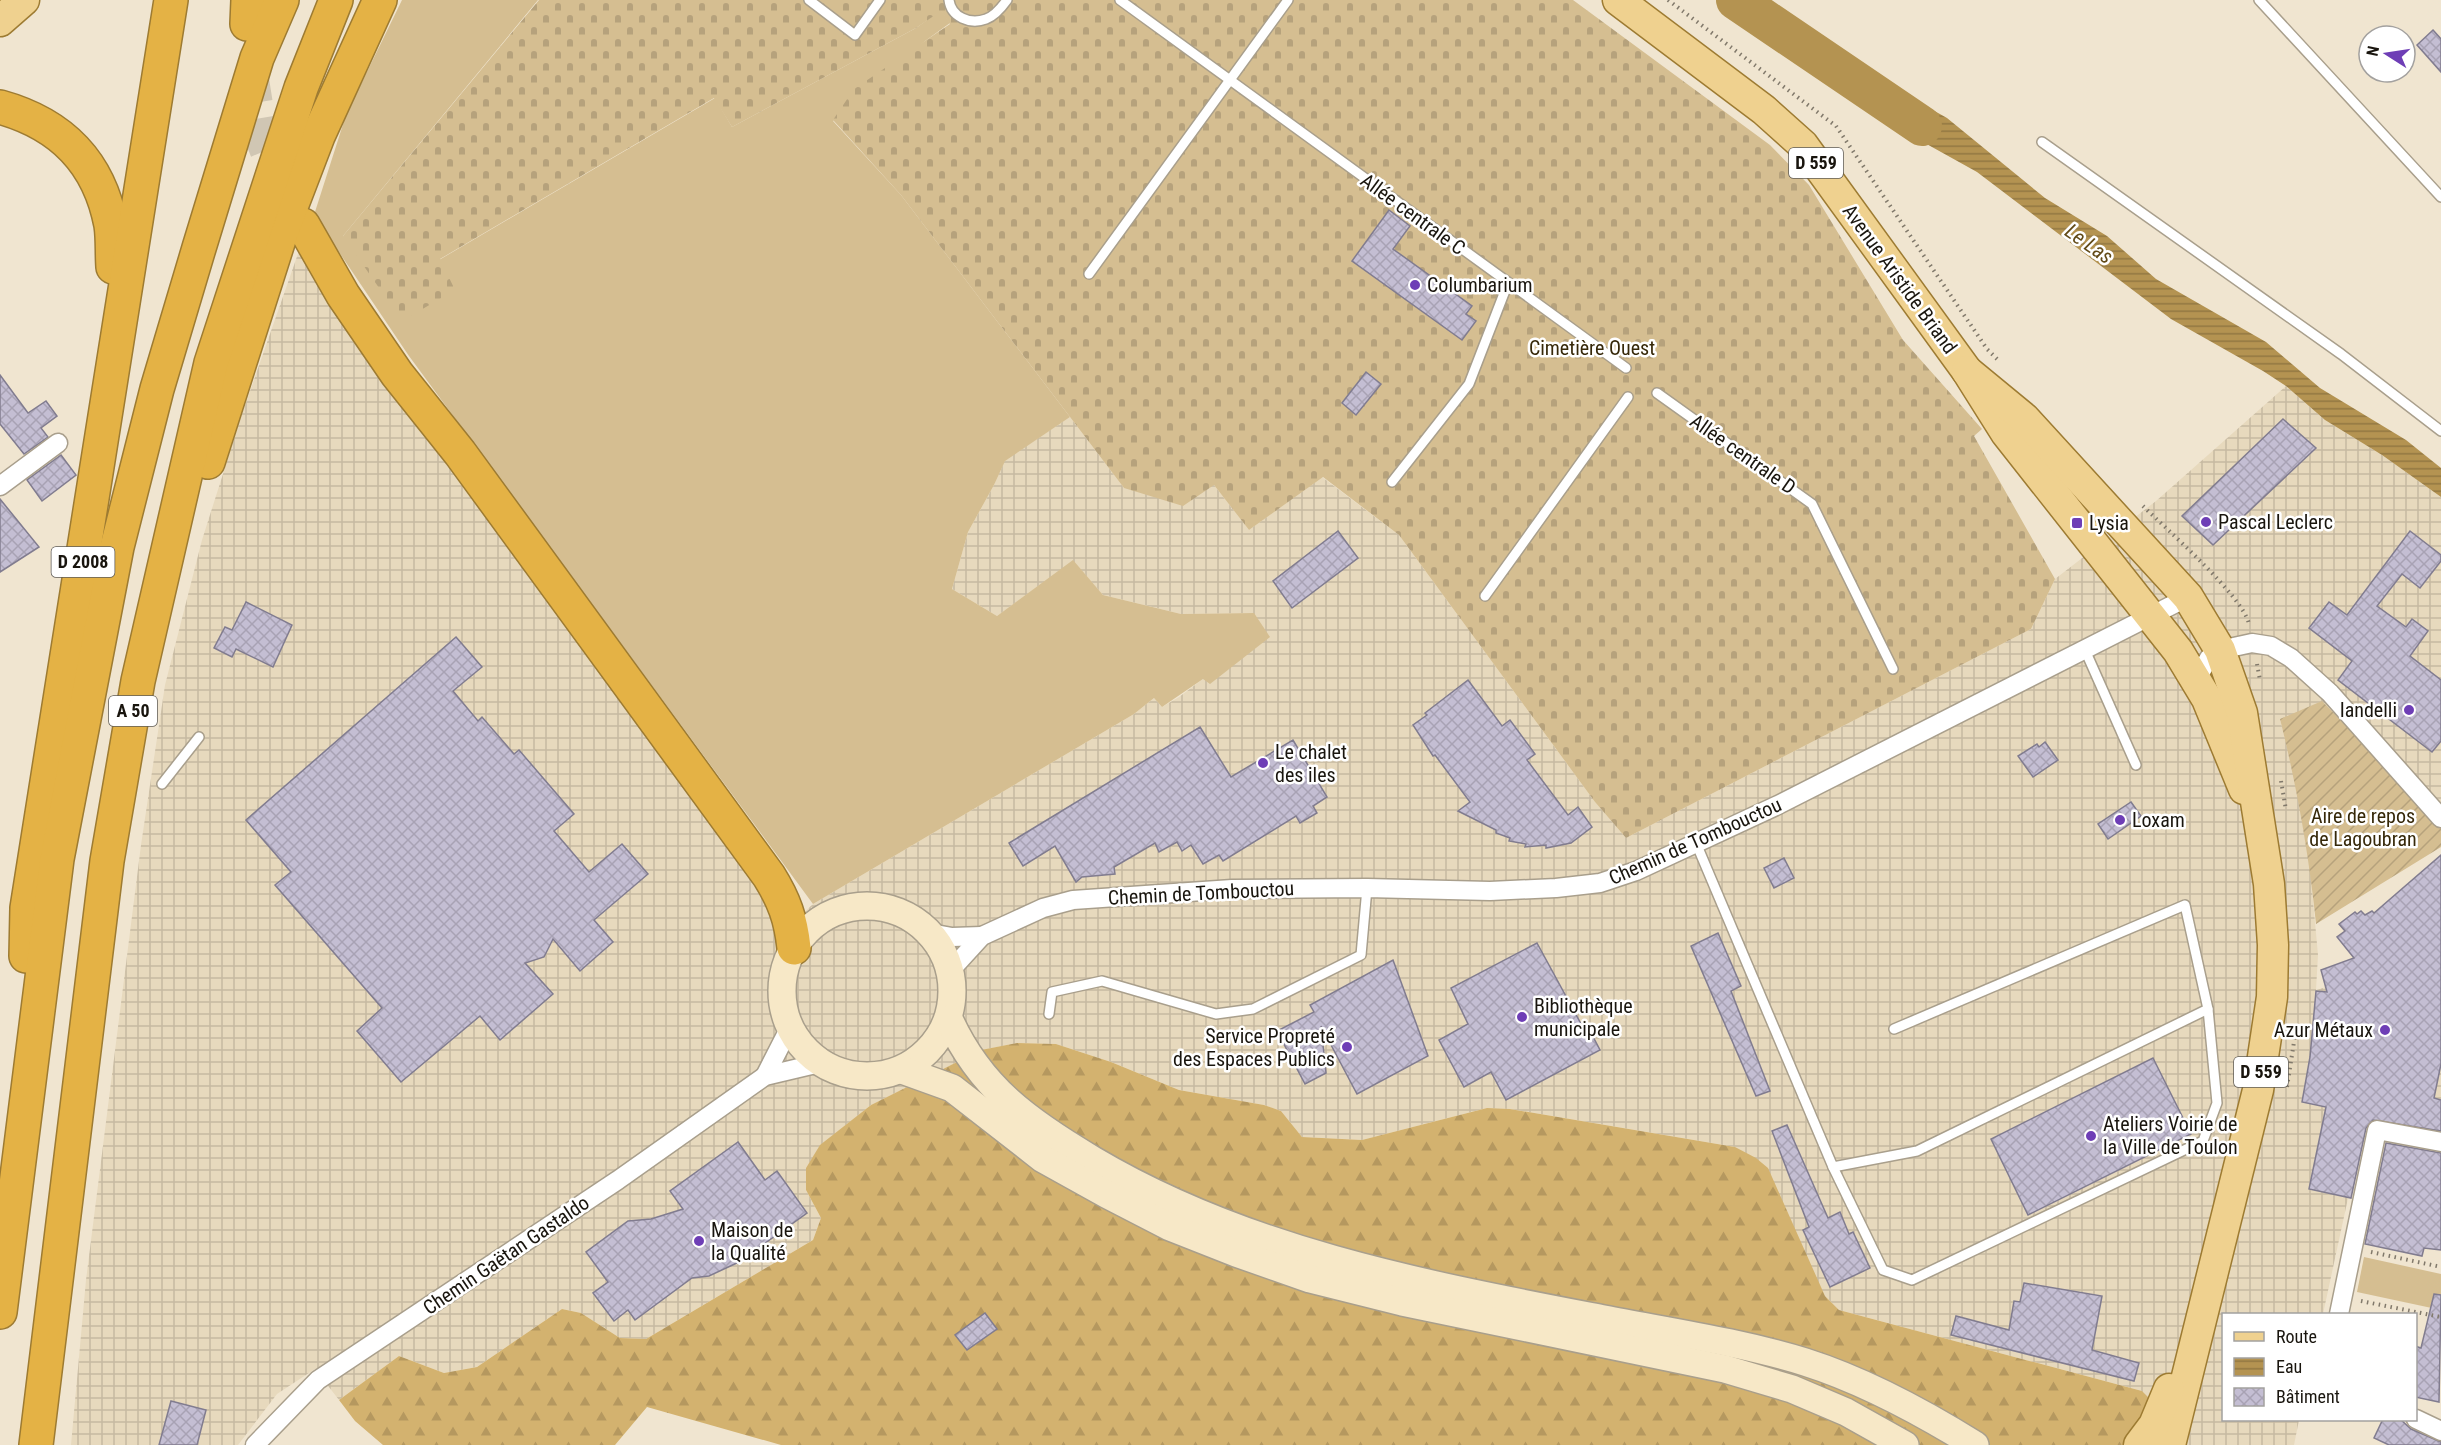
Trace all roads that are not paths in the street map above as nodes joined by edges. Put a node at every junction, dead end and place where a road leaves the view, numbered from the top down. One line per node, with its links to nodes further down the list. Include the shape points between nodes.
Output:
1 (24, 0): 14 (main road)
2 (171, 0): 22 (highway, D 2008)
3 (282, 0): 58 (highway, A 50, via 257,58 192,270 117,547 57,859)
4 (336, 0): 38 (highway, A 50, via 301,88 211,363)
5 (380, 0): 38 (highway, via 318,136 282,230)
6 (809, 0): 7 (lane, via 855,34)
7 (880, 0)
8 (949, 0): 9 (lane, via 953,13 973,21 999,11)
9 (1007, 0)
10 (1120, 0): 15 (lane, Allée centrale C)
11 (1288, 0): 15 (lane)
12 (1618, 0): 24 (main road, Avenue Aristide Briand / D 559, via 1764,110 1803,145)
13 (2259, 0): 18 (lane)
14 (0, 21)
15 (1230, 80): 20 (lane); 21 (lane, Allée centrale C)
16 (0, 107): 22 (highway, D 2008, via 27,115 67,140 94,174 111,225)
17 (2042, 142): 27 (lane, via 2341,354)
18 (2441, 197)
19 (303, 225): 48 (highway, via 343,295 398,374 769,876 786,903)
20 (1089, 274)
21 (1508, 283): 23 (lane, Allée centrale C); 29 (lane, via 1469,384)
22 (116, 332): 58 (highway, D 2008, via 27,908)
23 (1626, 368)
24 (1967, 371): 32 (main road, Avenue Aristide Briand / D 559, via 2024,418); 33 (main road, Avenue Aristide Briand / D 559, via 2006,433)
25 (1657, 393): 36 (lane, Allée centrale D, via 1812,504)
26 (1628, 397): 31 (lane)
27 (2441, 432)
28 (58, 443): 30 (street)
29 (1392, 482)
30 (0, 486)
31 (1485, 596)
32 (2188, 597): 33 (street, Chemin de Tombouctou); 35 (main road, Avenue Aristide Briand / D 559)
33 (2152, 617): 34 (street, Chemin de Tombouctou); 37 (main road, Avenue Aristide Briand / D 559)
34 (2085, 650): 40 (lane); 44 (street, Chemin de Tombouctou)
35 (2220, 650): 37 (street, via 2209,658); 42 (main road, D 559, via 2242,713); 43 (street, via 2252,643 2271,646 2291,658 2330,693)
36 (1893, 669)
37 (2196, 680): 42 (main road, D 559)
38 (138, 681): 66 (highway, A 50, via 107,861)
39 (199, 737): 41 (lane)
40 (2136, 765)
41 (162, 784)
42 (2256, 816): 63 (main road, D 559, via 2269,884 2272,997 2258,1090)
43 (2441, 818)
44 (1696, 843): 45 (street, Chemin de Tombouctou, via 1600,883 1490,891); 60 (lane)
45 (1367, 888): 47 (street, Chemin de Tombouctou, via 1232,889 1073,900 1043,908); 51 (lane, via 1361,955 1253,1009 1216,1014 1102,981 1052,992)
46 (930, 933): 47 (street, Chemin de Tombouctou); 48 (main road, via 898,911 859,906 821,919); 49 (main road, via 943,951)
47 (982, 936): 49 (street, Chemin de Tombouctou)
48 (794, 948): 53 (main road, via 785,967 782,987 783,1008)
49 (950, 971): 52 (main road, via 953,995)
50 (2208, 1009): 54 (lane, via 2185,905); 60 (lane, via 1917,1151); 60 (lane, via 2217,1104 2203,1141 1912,1280 1883,1270)
51 (1049, 1014)
52 (949, 1019): 56 (main road, via 922,1058); 69 (main road, via 973,1064 997,1093 1027,1118 1123,1178 1243,1232 1317,1256 1403,1277 1731,1343 1806,1362 1866,1386)
53 (790, 1028): 55 (main road, via 802,1047); 57 (street, Chemin Gaëtan Gastaldo)
54 (1894, 1029)
55 (820, 1063): 56 (main road, via 839,1073 860,1077); 57 (street, Chemin Gaëtan Gastaldo)
56 (902, 1070): 68 (main road, via 952,1088 1042,1158 1106,1194 1170,1227 1236,1253 1310,1279 1402,1302 1725,1369 1792,1389)
57 (765, 1076): 67 (street, Chemin Gaëtan Gastaldo, via 618,1180 318,1380)
58 (22, 1126): 62 (highway, A 50)
59 (2441, 1142): 61 (street, via 2377,1130)
60 (1833, 1167)
61 (2341, 1306)
62 (0, 1312)
63 (2199, 1323): 70 (main road, D 559, via 2154,1425); 71 (main road, D 559)
64 (2417, 1420): 65 (street)
65 (2441, 1431)
66 (36, 1445)
67 (255, 1445)
68 (1905, 1445)
69 (1975, 1445)
70 (2139, 1445)
71 (2170, 1445)

